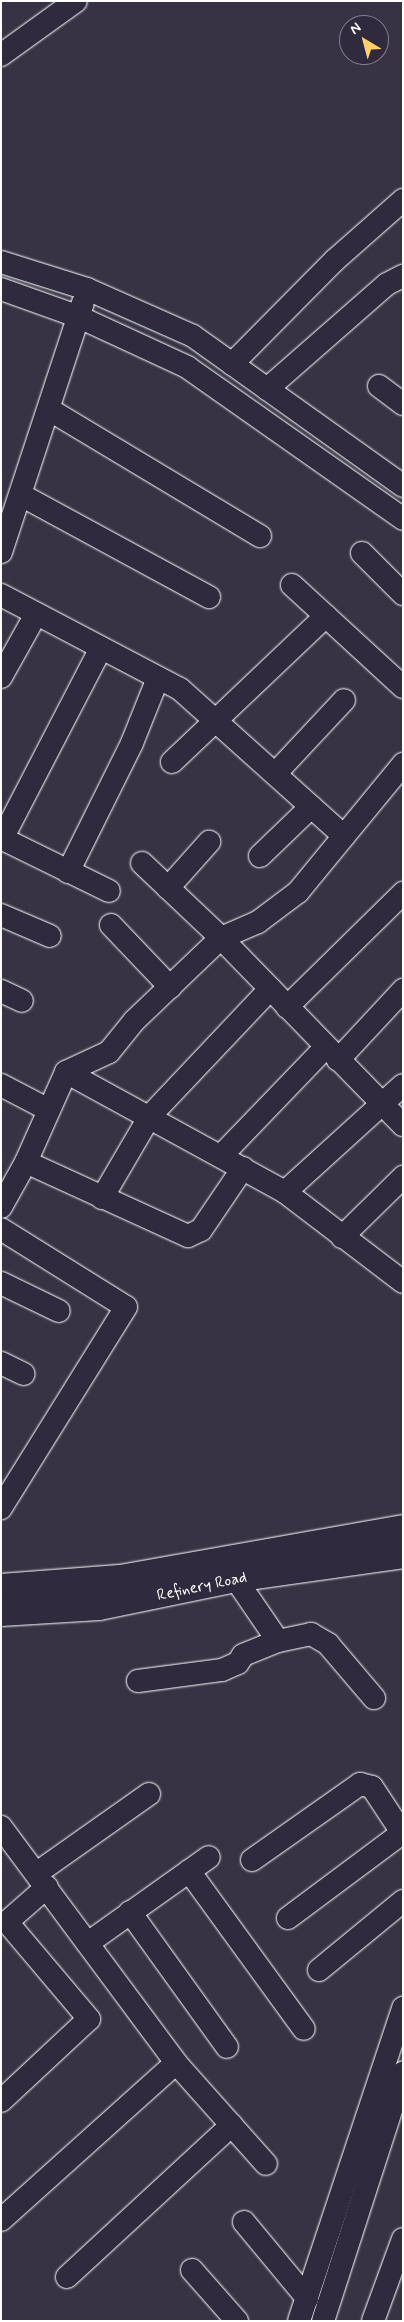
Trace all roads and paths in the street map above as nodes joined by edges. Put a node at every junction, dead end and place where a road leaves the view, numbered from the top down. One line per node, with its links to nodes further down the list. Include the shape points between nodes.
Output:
1 (76, 1): 2 (street)
2 (1, 55)
3 (403, 200): 9 (street, via 335,260)
4 (1, 262): 7 (street)
5 (403, 276): 11 (street, via 387,284)
6 (1, 289): 8 (street)
7 (87, 289): 8 (street); 9 (street, via 193,336)
8 (79, 317): 13 (street); 15 (street, via 187,367)
9 (232, 364): 11 (street)
10 (379, 386): 12 (street)
11 (267, 389): 14 (street)
12 (403, 404)
13 (50, 410): 17 (street); 19 (street)
14 (310, 420): 15 (street); 16 (street)
15 (293, 441): 18 (street)
16 (403, 486)
17 (21, 495): 20 (street); 25 (street)
18 (403, 519)
19 (260, 536)
20 (1, 552)
21 (362, 553): 23 (street)
22 (292, 585): 27 (street)
23 (403, 594)
24 (1, 596): 26 (street)
25 (209, 597)
26 (36, 614): 28 (street); 29 (street)
27 (326, 616): 31 (street); 33 (street)
28 (101, 648): 30 (street); 39 (street)
29 (1, 677)
30 (158, 678): 33 (street, via 180,689); 43 (street, via 132,743)
31 (403, 687)
32 (344, 700): 36 (street)
33 (215, 720): 34 (street); 36 (street)
34 (172, 762)
35 (403, 764): 38 (street)
36 (275, 774): 37 (street)
37 (311, 807): 38 (street); 41 (street)
38 (344, 836): 50 (street, via 298,892 258,922)
39 (2, 838): 43 (street)
40 (209, 842): 44 (street)
41 (260, 856)
42 (142, 863): 44 (street)
43 (68, 872): 45 (street)
44 (168, 888): 50 (street)
45 (109, 892)
46 (403, 893): 56 (street)
47 (1, 915): 49 (street)
48 (111, 925): 51 (street)
49 (50, 936)
50 (221, 938): 51 (street); 52 (street)
51 (170, 986): 58 (street, via 134,1021 109,1052)
52 (270, 989): 56 (street); 63 (street)
53 (403, 990): 57 (street)
54 (1, 991): 55 (street)
55 (22, 1001)
56 (287, 1007): 57 (street)
57 (332, 1053): 61 (street); 65 (street)
58 (66, 1072): 62 (street); 63 (street)
59 (1, 1085): 62 (street)
60 (403, 1085): 61 (street)
61 (382, 1104): 64 (street); 69 (street)
62 (49, 1110): 67 (street)
63 (150, 1116): 65 (street); 70 (street)
64 (403, 1125)
65 (221, 1156): 66 (street)
66 (243, 1168): 69 (street); 70 (street, via 201,1230 188,1236)
67 (14, 1171): 70 (street); 71 (street)
68 (403, 1177): 73 (street)
69 (285, 1192): 73 (street)
70 (102, 1198)
71 (1, 1207)
72 (1, 1229): 79 (street, via 126,1307)
73 (342, 1237): 74 (street)
74 (403, 1282)
75 (1, 1283): 76 (street)
76 (60, 1311)
77 (1, 1363): 78 (street)
78 (24, 1374)
79 (1, 1508)
80 (403, 1529): 83 (main road, Refinery Road, via 120,1579)
81 (403, 1554): 82 (main road, Refinery Road)
82 (235, 1578): 84 (main road, Refinery Road, via 99,1606); 85 (street)
83 (1, 1588)
84 (1, 1612)
85 (278, 1641): 86 (street, via 243,1655 238,1662 222,1670); 87 (street, via 310,1634 328,1644)
86 (138, 1681)
87 (374, 1698)
88 (149, 1794): 94 (street)
89 (1, 1827): 94 (street)
90 (403, 1833): 92 (street, via 372,1787 360,1784); 97 (street)
91 (209, 1857): 93 (street)
92 (252, 1860)
93 (189, 1871): 96 (street); 101 (street)
94 (42, 1880): 98 (street); 106 (street, via 7,1922 89,2019)
95 (403, 1902): 99 (street)
96 (130, 1912): 98 (street); 102 (street)
97 (288, 1918)
98 (88, 1943): 104 (street)
99 (318, 1970)
100 (403, 2008): 103 (street)
101 (304, 2029)
102 (227, 2047)
103 (396, 2055): 115 (street)
104 (176, 2063): 107 (street); 109 (street)
105 (403, 2073): 118 (street)
106 (1, 2100)
107 (232, 2126): 108 (street); 114 (street)
108 (266, 2164)
109 (1, 2220)
110 (244, 2222): 115 (street)
111 (403, 2239): 113 (street)
112 (192, 2270): 116 (street)
113 (397, 2274): 119 (street)
114 (67, 2277)
115 (306, 2298): 117 (street)
116 (237, 2321)
117 (299, 2321)
118 (323, 2321)
119 (374, 2321)

